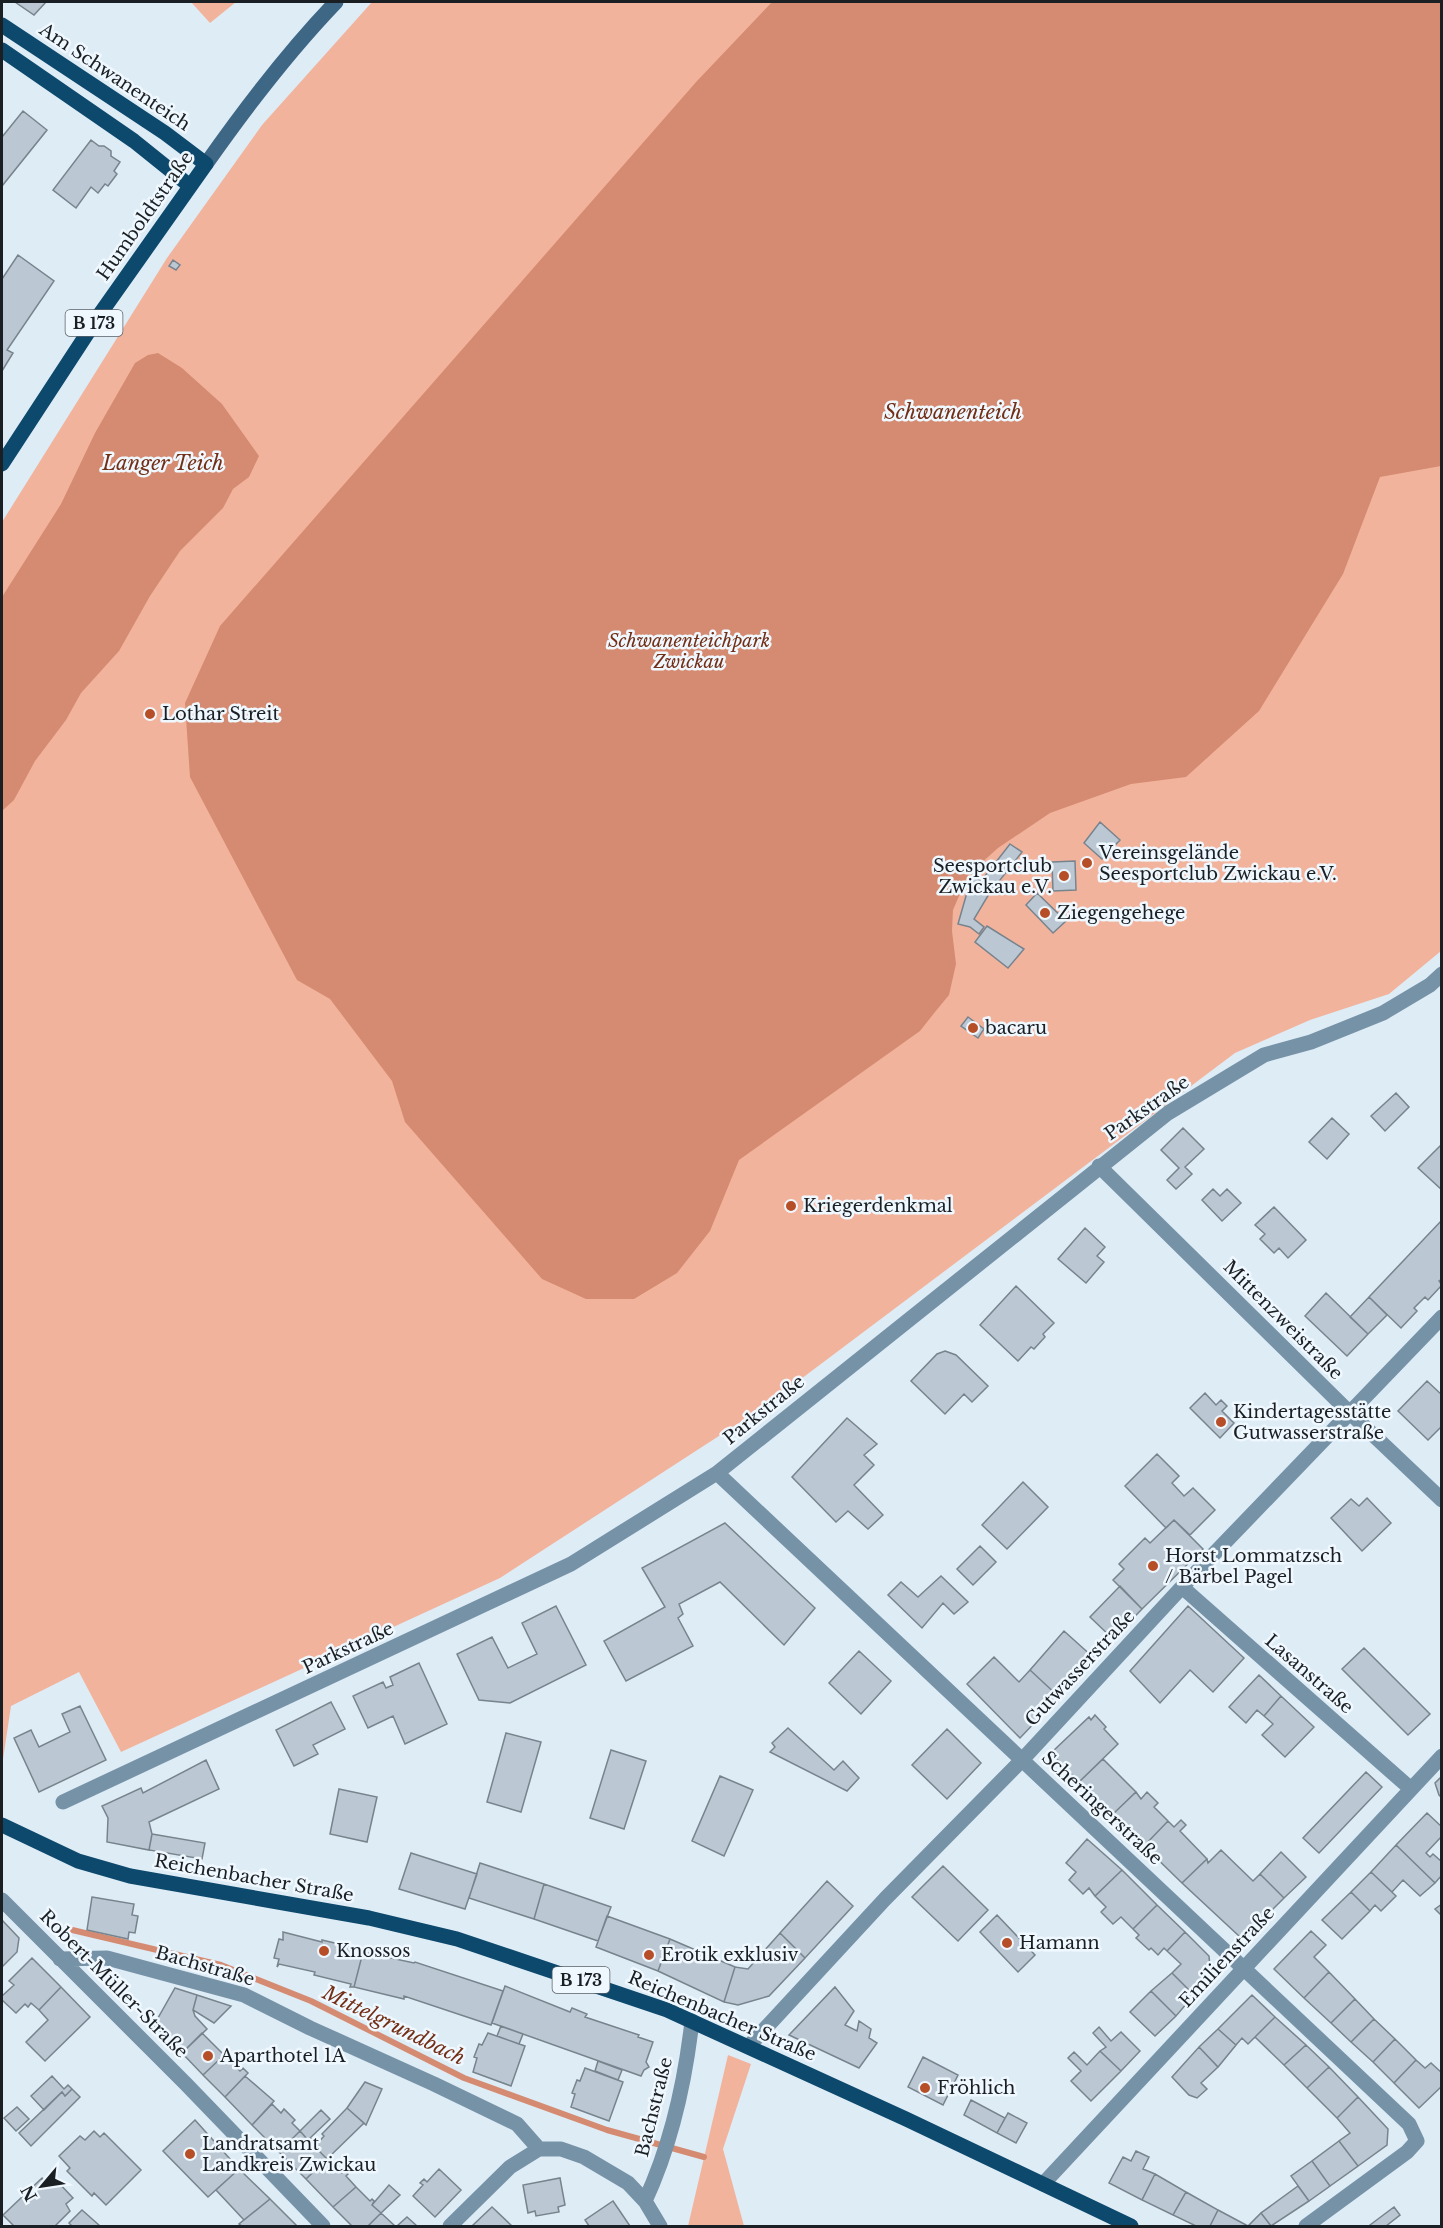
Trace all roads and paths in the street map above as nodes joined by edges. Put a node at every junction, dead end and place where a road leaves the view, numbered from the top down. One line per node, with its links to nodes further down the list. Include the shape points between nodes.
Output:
1 (336, 2): 4 (main road, Humboldtstraße, via 286,58)
2 (2, 25): 4 (main road, Am Schwanenteich)
3 (2, 50): 5 (main road, via 134,141)
4 (206, 164): 5 (main road, Humboldtstraße / B 173)
5 (190, 186): 6 (main road, Humboldtstraße / B 173)
6 (2, 464)
7 (1442, 974): 8 (street, Parkstraße, via 1383,1013 1311,1042 1264,1055 1168,1113)
8 (1099, 1166): 10 (street, Mittenzweistraße); 11 (street, Parkstraße)
9 (1442, 1317): 10 (street, Gutwasserstraße)
10 (1349, 1412): 12 (street, Mittenzweistraße); 13 (street, Gutwasserstraße)
11 (717, 1473): 15 (street, Scheringerstraße); 17 (street, Parkstraße, via 571,1564)
12 (1442, 1500)
13 (1182, 1587): 15 (street, Gutwasserstraße); 16 (street, Lasanstraße)
14 (1442, 1756): 16 (street, Emilienstraße)
15 (1022, 1760): 21 (street, Scheringerstraße); 23 (street, Gutwasserstraße, via 885,1899)
16 (1410, 1789): 21 (street, Emilienstraße)
17 (63, 1802)
18 (2, 1825): 22 (main road, Reichenbacher Straße / B 173, via 78,1861 130,1876 369,1918 457,1939)
19 (2, 1900): 20 (street, Robert-Müller-Straße)
20 (60, 1959): 24 (street, Bachstraße, via 107,1958 244,1995 517,2124); 27 (street, Robert-Müller-Straße)
21 (1243, 1968): 25 (street, Emilienstraße); 31 (street, Scheringerstraße, via 1408,2124 1417,2141)
22 (692, 2021): 23 (main road, Reichenbacher Straße / B 173); 26 (street, Bachstraße, via 673,2128)
23 (749, 2046): 25 (main road, Reichenbacher Straße / B 173)
24 (539, 2149): 26 (street, Bachstraße, via 561,2149 585,2157 628,2183); 28 (street, via 510,2167)
25 (1043, 2184): 30 (main road, Reichenbacher Straße / B 173)
26 (645, 2201): 29 (street, Bachstraße)
27 (323, 2226)
28 (450, 2226)
29 (660, 2226)
30 (1131, 2226)
31 (1306, 2226)

